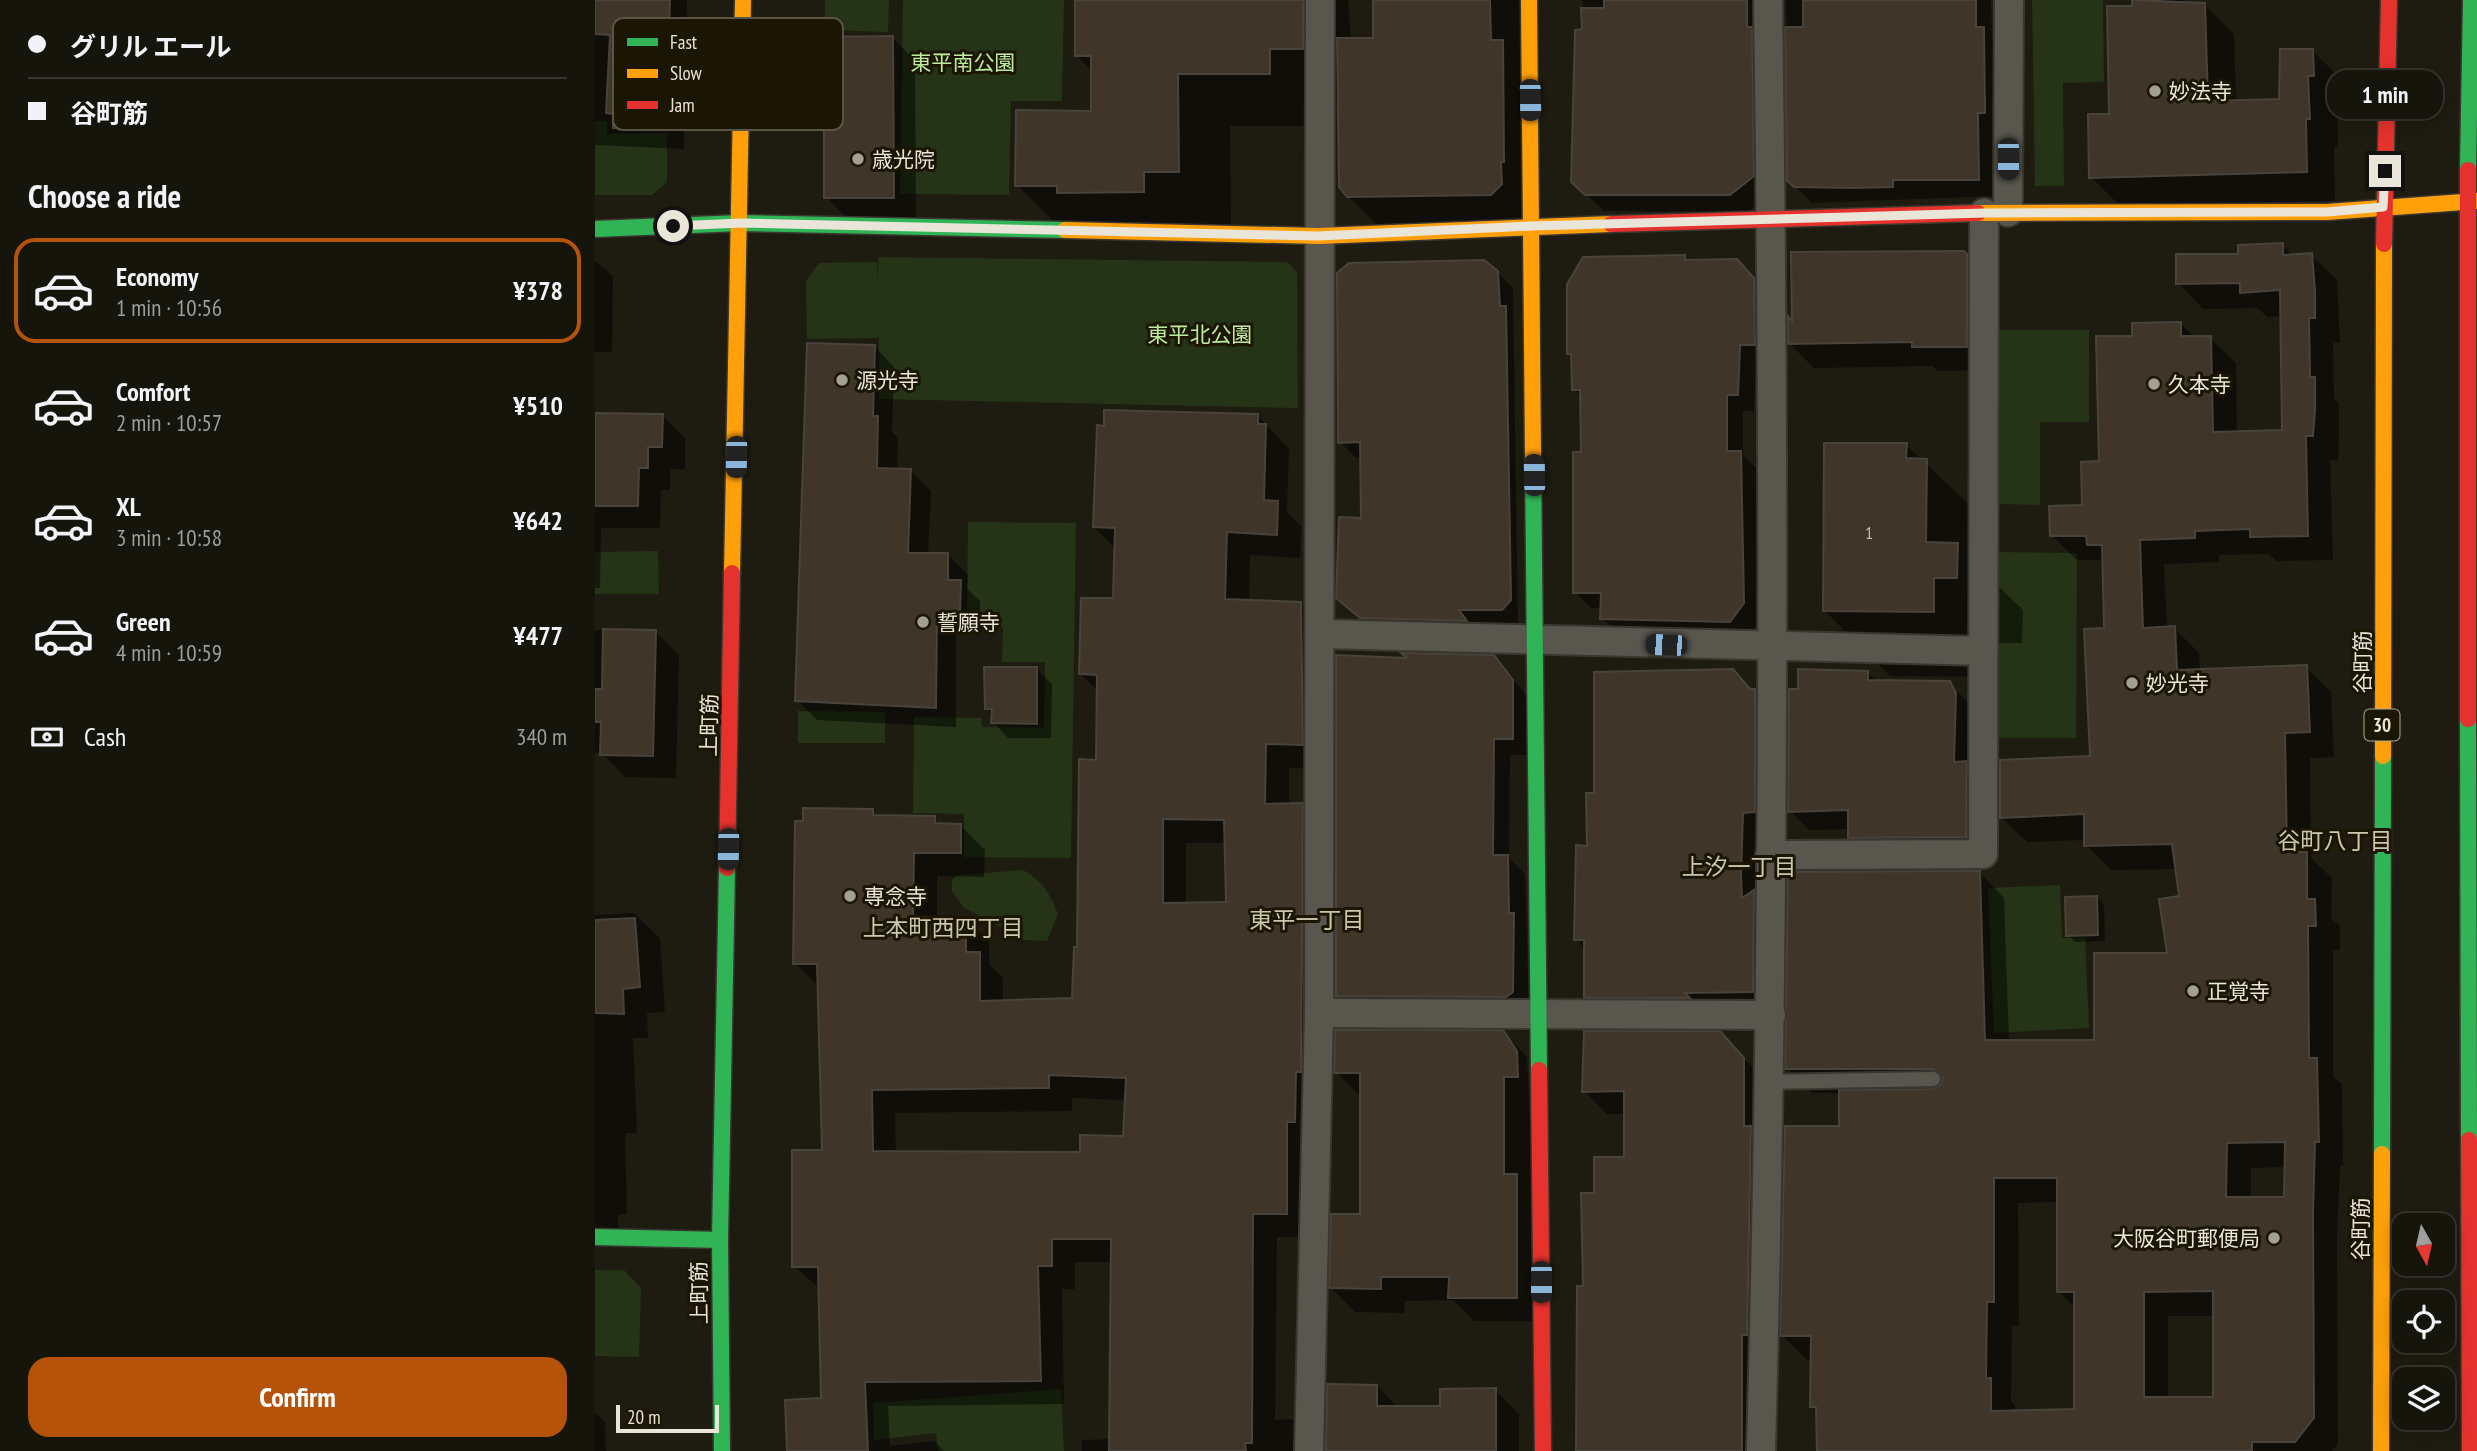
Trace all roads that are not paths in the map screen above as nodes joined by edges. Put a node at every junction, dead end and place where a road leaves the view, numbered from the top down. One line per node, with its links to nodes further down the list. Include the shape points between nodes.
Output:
1 (743, 0): 8 (main road, 上町筋)
2 (1320, 0): 17 (street)
3 (1529, 0): 15 (main road)
4 (1768, 0): 13 (street)
5 (2009, 0): 12 (street)
6 (2389, 0): 11 (main road, 谷町筋 / 30)
7 (2471, 0): 10 (main road)
8 (743, 18)
9 (742, 130): 14 (main road, 上町筋)
10 (2472, 202): 11 (main road); 35 (main road)
11 (2383, 207): 12 (main road, via 2327,212); 34 (main road, 谷町筋 / 30)
12 (1996, 212): 13 (main road); 21 (street)
13 (1771, 218): 15 (main road); 20 (street)
14 (741, 223): 16 (main road); 17 (main road); 29 (main road, 上町筋)
15 (1532, 226): 17 (main road); 19 (main road)
16 (595, 229)
17 (1318, 236): 18 (street)
18 (1321, 634): 19 (street); 23 (street)
19 (1536, 641): 20 (street); 25 (main road)
20 (1771, 648): 21 (street); 22 (street)
21 (1983, 651): 22 (street, via 1983,853)
22 (1770, 855): 24 (street)
23 (1319, 1013): 25 (street); 31 (street)
24 (1770, 1015): 25 (street); 27 (street)
25 (1539, 1016): 32 (main road)
26 (1933, 1079): 27 (lane)
27 (1770, 1082): 33 (street)
28 (595, 1237): 29 (main road)
29 (720, 1240): 30 (main road, 上町筋)
30 (722, 1451)
31 (1309, 1451)
32 (1543, 1451)
33 (1761, 1451)
34 (2381, 1451)
35 (2470, 1451)

